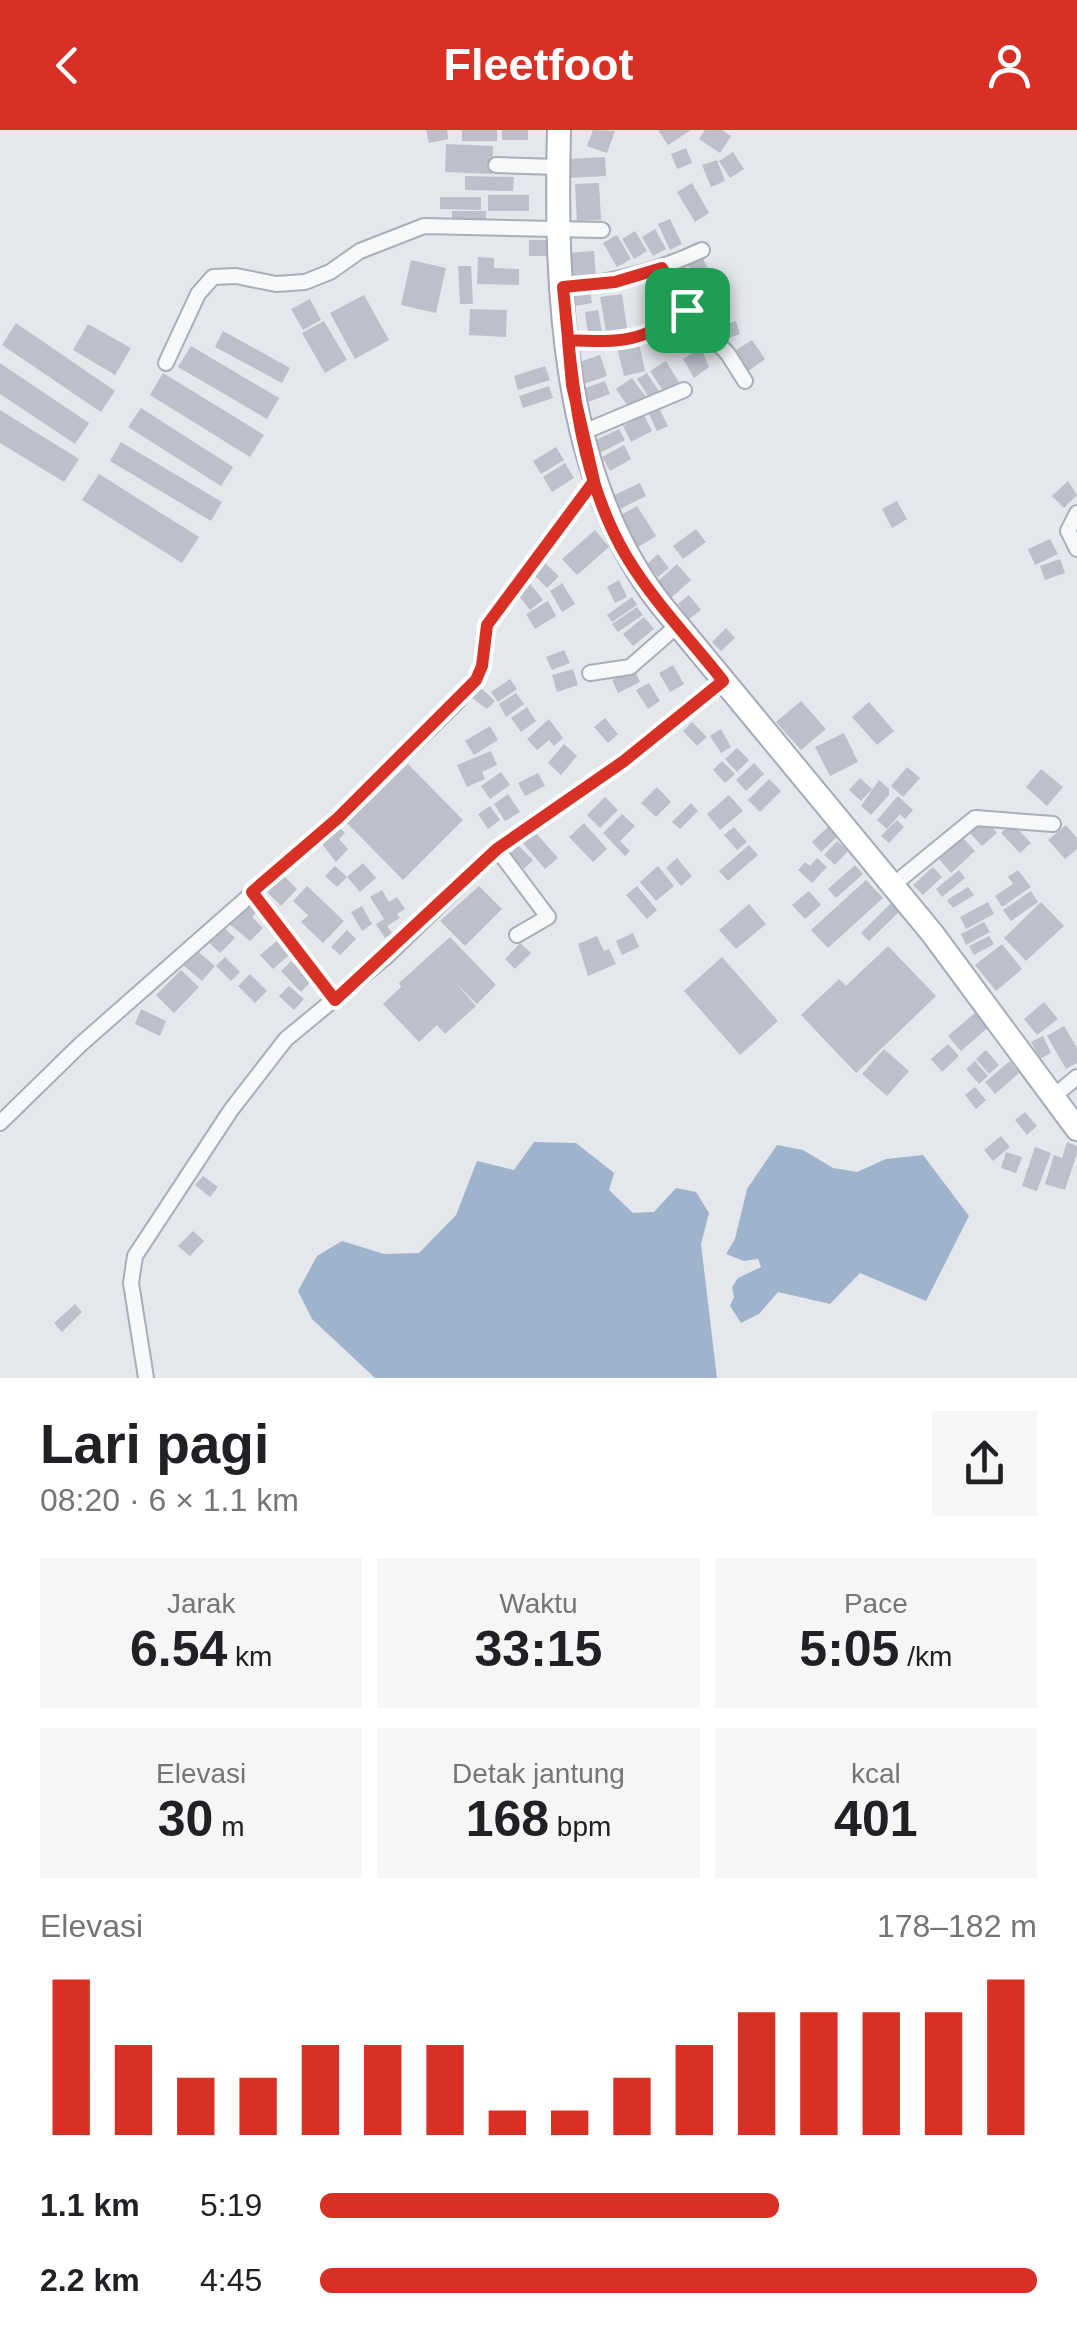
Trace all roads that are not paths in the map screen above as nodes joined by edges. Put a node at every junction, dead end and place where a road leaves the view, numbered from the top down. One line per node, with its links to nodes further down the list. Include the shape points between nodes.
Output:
1 (559, 130): 3 (main road)
2 (496, 165): 3 (street)
3 (558, 167): 5 (main road)
4 (602, 230): 5 (street)
5 (561, 232): 8 (main road); 11 (street, via 424,226 305,282 214,277 198,294)
6 (702, 250): 7 (street)
7 (662, 268): 8 (street); 9 (street)
8 (563, 287): 10 (main road)
9 (687, 310): 10 (street, via 631,341); 12 (street)
10 (568, 340): 14 (main road)
11 (166, 363)
12 (746, 380)
13 (684, 390): 14 (street)
14 (582, 433): 15 (main road)
15 (594, 481): 18 (main road, via 624,552); 24 (street, via 487,625 476,680 346,810)
16 (1077, 513): 17 (street, via 1068,530)
17 (1077, 549)
18 (678, 624): 19 (street, via 630,668); 20 (main road)
19 (590, 673)
20 (723, 681): 22 (street, via 624,761); 23 (main road)
21 (1053, 824): 23 (street, via 975,818)
22 (497, 849): 25 (street, via 548,916); 26 (street)
23 (894, 885): 28 (main road)
24 (252, 892): 26 (street); 29 (street)
25 (517, 934)
26 (335, 1000): 31 (street, via 268,1058 135,1256 131,1283)
27 (1077, 1077): 28 (street)
28 (1054, 1096): 30 (main road)
29 (0, 1123)
30 (1077, 1129)
31 (146, 1378)

